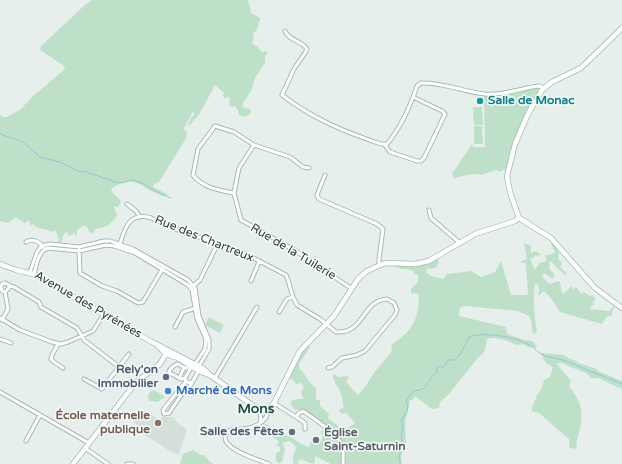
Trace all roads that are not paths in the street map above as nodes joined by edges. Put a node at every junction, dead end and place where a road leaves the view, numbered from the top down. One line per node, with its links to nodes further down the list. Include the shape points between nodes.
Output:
1 (622, 28): 3 (street, via 581,68)
2 (285, 30): 6 (street, via 288,36 307,49 282,95 299,108 334,127)
3 (544, 88): 4 (street, via 539,86 486,95 425,82 419,84); 13 (street, via 518,135 509,165 508,187)
4 (413, 97): 6 (street, via 403,123); 6 (street, via 445,114 424,158 417,161 390,152)
5 (254, 144): 7 (street, via 290,157 303,167); 9 (street, Rue de la Tuilerie, via 239,168); 9 (street, via 234,132 215,126 198,149 193,175 196,179 206,187)
6 (385, 145)
7 (309, 168)
8 (325, 175): 22 (street, via 317,195 319,199 383,229)
9 (234, 193): 29 (street, Rue de la Tuilerie, via 243,222 296,251)
10 (127, 204): 12 (street)
11 (429, 210): 15 (street, via 431,218)
12 (140, 217): 16 (street, Rue des Chartreux, via 128,224); 17 (street, Rue des Chartreux, via 151,218 194,237 205,238)
13 (519, 218): 15 (street, via 480,232); 34 (street, via 551,238 595,288)
14 (26, 242): 18 (street, via 38,242)
15 (460, 243): 22 (street, via 438,257 424,262)
16 (119, 246): 19 (street, via 104,242); 23 (street, via 134,249)
17 (217, 246): 20 (street, Rue des Chartreux, via 244,253); 27 (street, via 202,278)
18 (43, 248): 19 (street, via 50,244); 24 (street, via 37,252)
19 (79, 249): 23 (street, via 81,274 102,286 117,290 138,303 144,301)
20 (259, 262): 25 (street); 31 (street, Rue des Chartreux, via 286,275)
21 (0, 264): 24 (street, Avenue des Pyrénées)
22 (379, 265): 29 (street, via 362,275)
23 (163, 268): 27 (street, via 188,280)
24 (32, 273): 36 (street, Avenue des Pyrénées)
25 (251, 281)
26 (9, 286): 28 (street, via 5,283); 30 (street, via 9,290); 40 (street, via 39,302 41,307 77,328)
27 (192, 286): 32 (street, via 197,295)
28 (0, 287): 30 (street)
29 (352, 289): 38 (street)
30 (5, 292): 37 (street, via 8,309)
31 (293, 297): 35 (street, via 287,299); 38 (street, Rue des Chartreux, via 297,305)
32 (196, 308): 39 (street, via 183,312); 49 (street, via 210,343)
33 (257, 308): 52 (street)
34 (622, 308)
35 (279, 312)
36 (104, 314): 40 (street, via 94,330); 44 (street, Avenue des Pyrénées)
37 (1, 319): 43 (street, via 20,330)
38 (326, 324): 50 (street, Rue des Chartreux, via 336,332 345,332 357,326 370,306 381,299 389,299 396,307 393,318 368,348 357,355 342,358); 57 (street, via 297,355)
39 (175, 327)
40 (81, 336): 43 (street); 46 (street)
41 (0, 339): 42 (street)
42 (11, 343)
43 (58, 344): 47 (street, via 51,359)
44 (167, 352): 49 (street, Avenue des Pyrénées); 65 (street, via 160,364 136,382)
45 (129, 354): 46 (street)
46 (119, 367): 53 (street, via 102,389)
47 (63, 368)
48 (185, 368): 49 (street); 51 (street); 51 (street, via 178,364 170,369 170,373)
49 (195, 368): 52 (street, Avenue des Pyrénées); 54 (street); 55 (street)
50 (328, 368)
51 (179, 378): 54 (street)
52 (215, 378): 58 (street, Avenue des Pyrénées)
53 (84, 379)
54 (185, 380): 55 (street); 55 (street, via 163,410 164,414 169,413)
55 (192, 382)
56 (0, 392): 60 (street)
57 (274, 403): 59 (street); 61 (street)
58 (259, 409): 59 (street); 62 (street)
59 (266, 409): 62 (street, via 267,417)
60 (40, 415): 64 (street); 65 (street)
61 (296, 417): 63 (street, via 305,423); 72 (street, via 302,411 340,441 343,447)
62 (260, 423): 71 (street, via 247,429 230,430 226,440 236,450)
63 (305, 429)
64 (26, 441)
65 (89, 443): 66 (street)
66 (85, 448): 67 (street); 68 (street)
67 (73, 464)
68 (108, 464)
69 (127, 464): 70 (street)
70 (133, 464)
71 (269, 464)
72 (343, 464)

